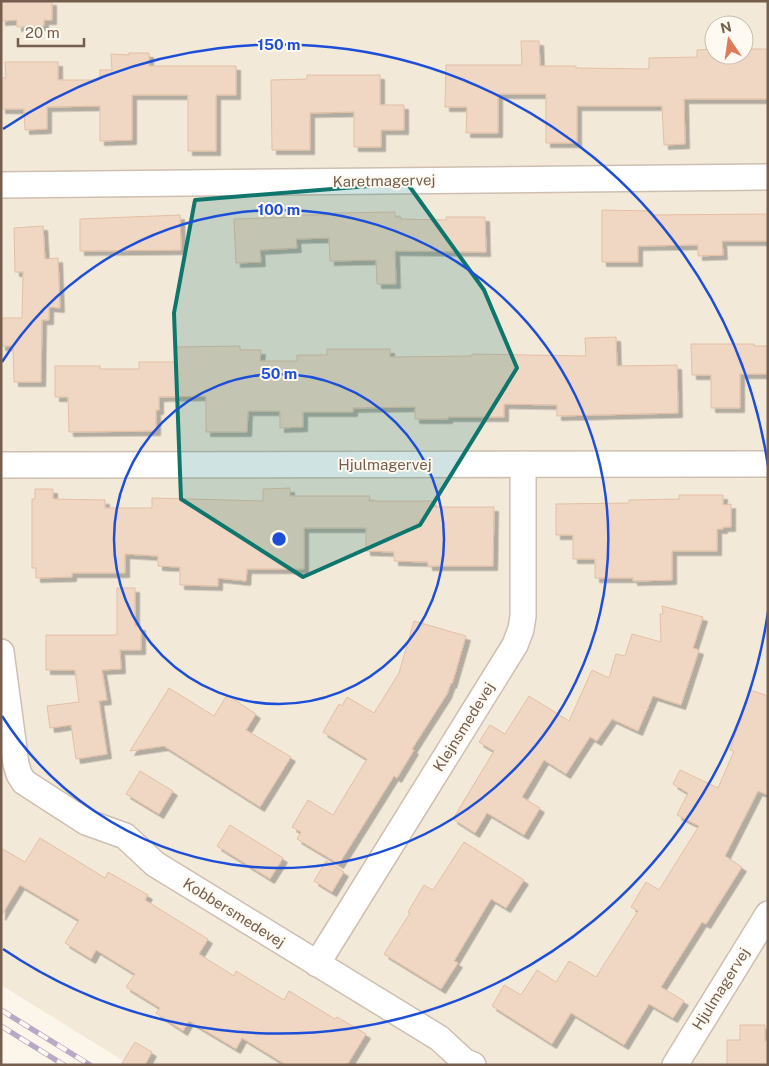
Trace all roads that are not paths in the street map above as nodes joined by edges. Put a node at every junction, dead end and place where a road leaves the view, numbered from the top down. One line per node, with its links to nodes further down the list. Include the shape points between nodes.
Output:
1 (768, 177): 2 (street, Karetmagervej)
2 (1, 185)
3 (523, 464): 4 (street, Hjulmagervej); 5 (street, Hjulmagervej); 9 (street, Klejnsmedevej, via 523,616 515,646)
4 (768, 464)
5 (1, 465)
6 (1, 652): 7 (street)
7 (9, 765): 9 (street, Kobbersmedevej, via 32,788 86,822 125,836 155,864)
8 (768, 914): 11 (street, Hjulmagervej)
9 (316, 964): 10 (street, Kobbersmedevej, via 439,1038)
10 (473, 1065)
11 (675, 1065)

